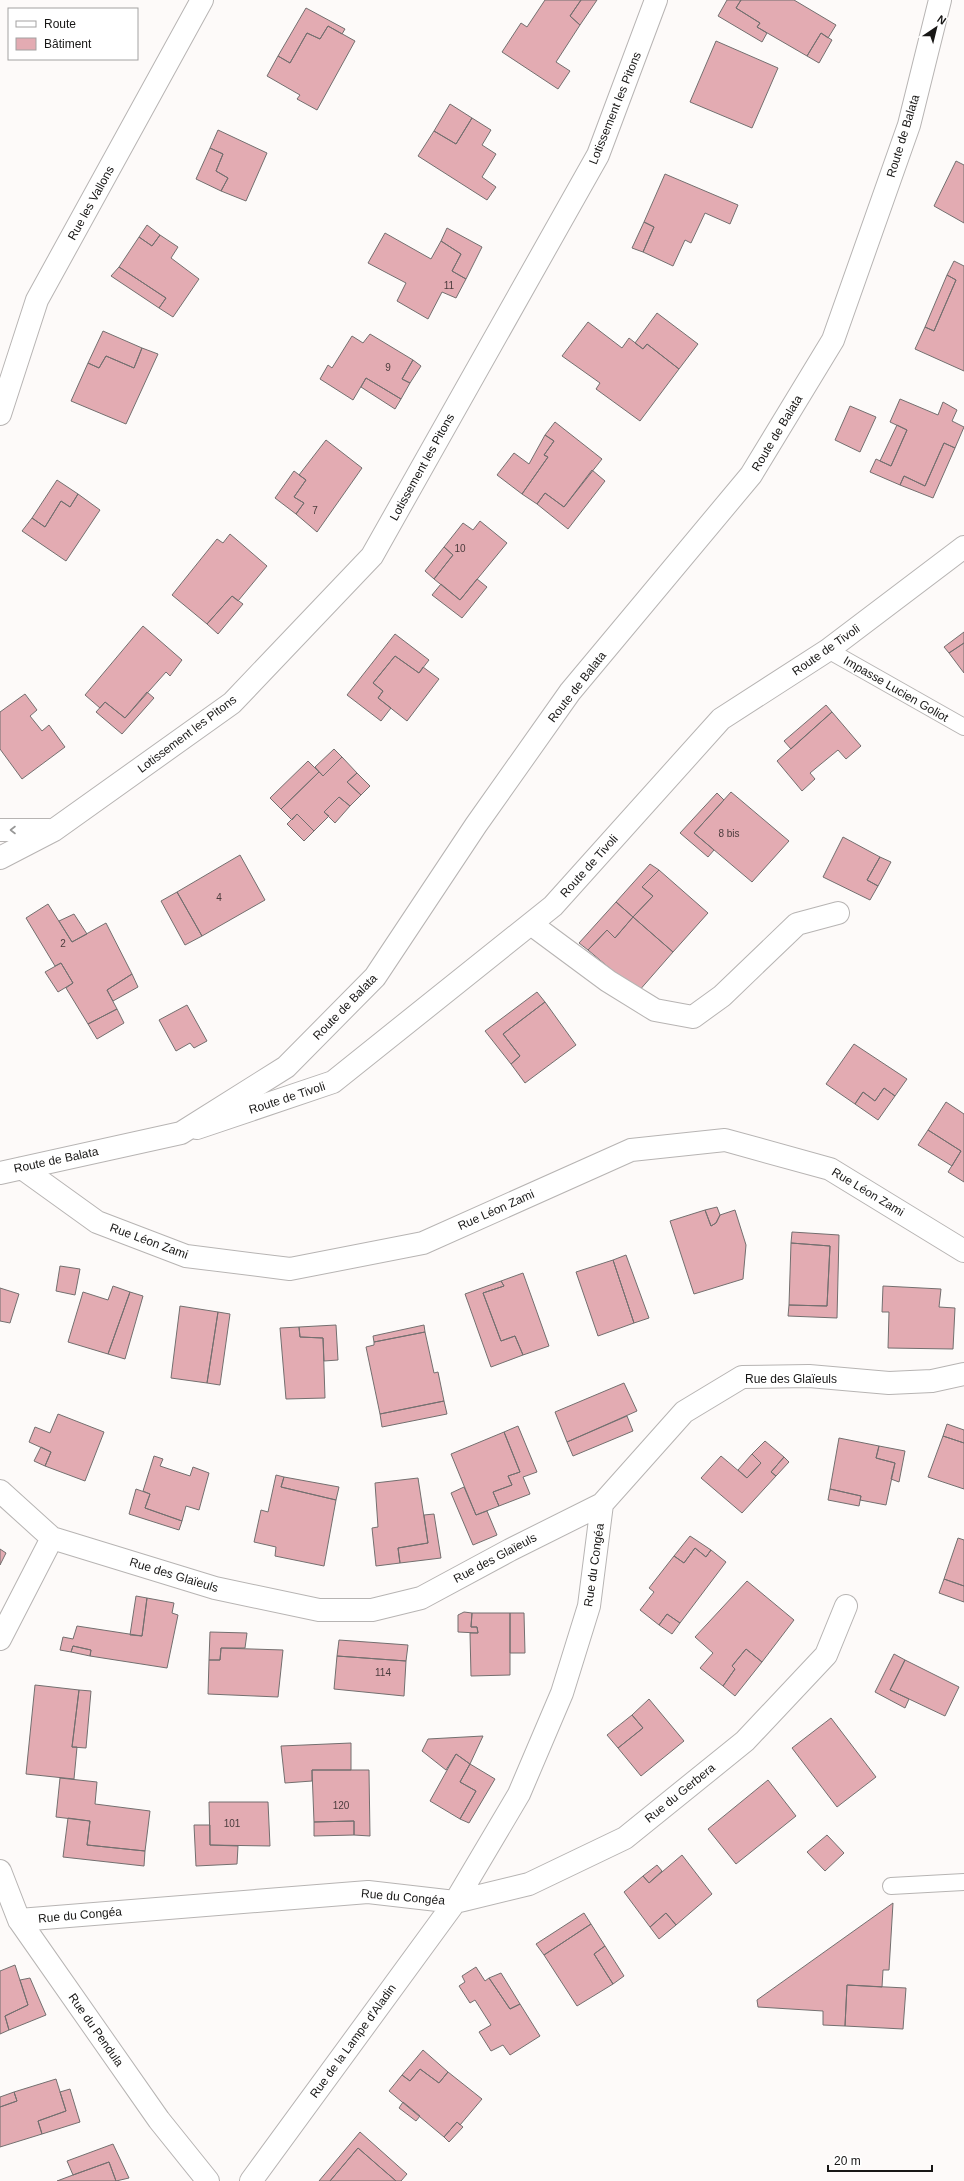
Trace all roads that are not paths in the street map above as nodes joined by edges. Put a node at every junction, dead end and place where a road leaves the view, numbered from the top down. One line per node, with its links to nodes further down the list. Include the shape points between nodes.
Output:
1 (202, 0): 4 (street, Rue les Vallons, via 37,300)
2 (656, 0): 9 (street, Lotissement les Pitons, via 598,155 372,556 232,703)
3 (940, 0): 13 (street, Route de Balata, via 909,125 833,340 751,475 570,692 476,825 375,977 286,1067)
4 (0, 414)
5 (964, 547): 6 (street, Route de Tivoli)
6 (828, 650): 7 (lane, Impasse Lucien Goliot); 12 (street, Route de Tivoli, via 721,719 553,906)
7 (964, 727)
8 (0, 830): 9 (street, one-way to 8)
9 (54, 830): 10 (street, Lotissement les Pitons)
10 (0, 858)
11 (838, 913): 12 (street, via 797,924 722,996 693,1017 655,1010 608,981)
12 (531, 924): 13 (street, Route de Tivoli, via 333,1082)
13 (181, 1133): 14 (street, Route de Balata)
14 (22, 1168): 15 (street, Route de Balata); 16 (street, Rue Léon Zami, via 97,1222 186,1256 290,1269 423,1243 631,1150 725,1140 830,1169)
15 (0, 1173)
16 (964, 1251)
17 (964, 1374): 19 (street, Rue des Glaïeuls, via 932,1382 889,1383 809,1376 742,1377 684,1412)
18 (0, 1490): 20 (street, Rue des Glaïeuls)
19 (602, 1504): 20 (street, Rue des Glaïeuls, via 421,1598 372,1610 319,1610 215,1588); 26 (street, Rue du Congéa, via 589,1606 562,1693 519,1794)
20 (52, 1538): 22 (street)
21 (846, 1606): 26 (street, Rue du Gerbera, via 826,1655 745,1741 624,1838 529,1884)
22 (0, 1639)
23 (0, 1871): 27 (street, Rue du Pendula)
24 (964, 1882): 25 (lane)
25 (891, 1886)
26 (455, 1902): 27 (street, Rue du Congéa, via 368,1892); 29 (street, Rue de la Lampe d'Aladin)
27 (19, 1920): 28 (street, Rue du Pendula, via 159,2120)
28 (208, 2181)
29 (251, 2181)

